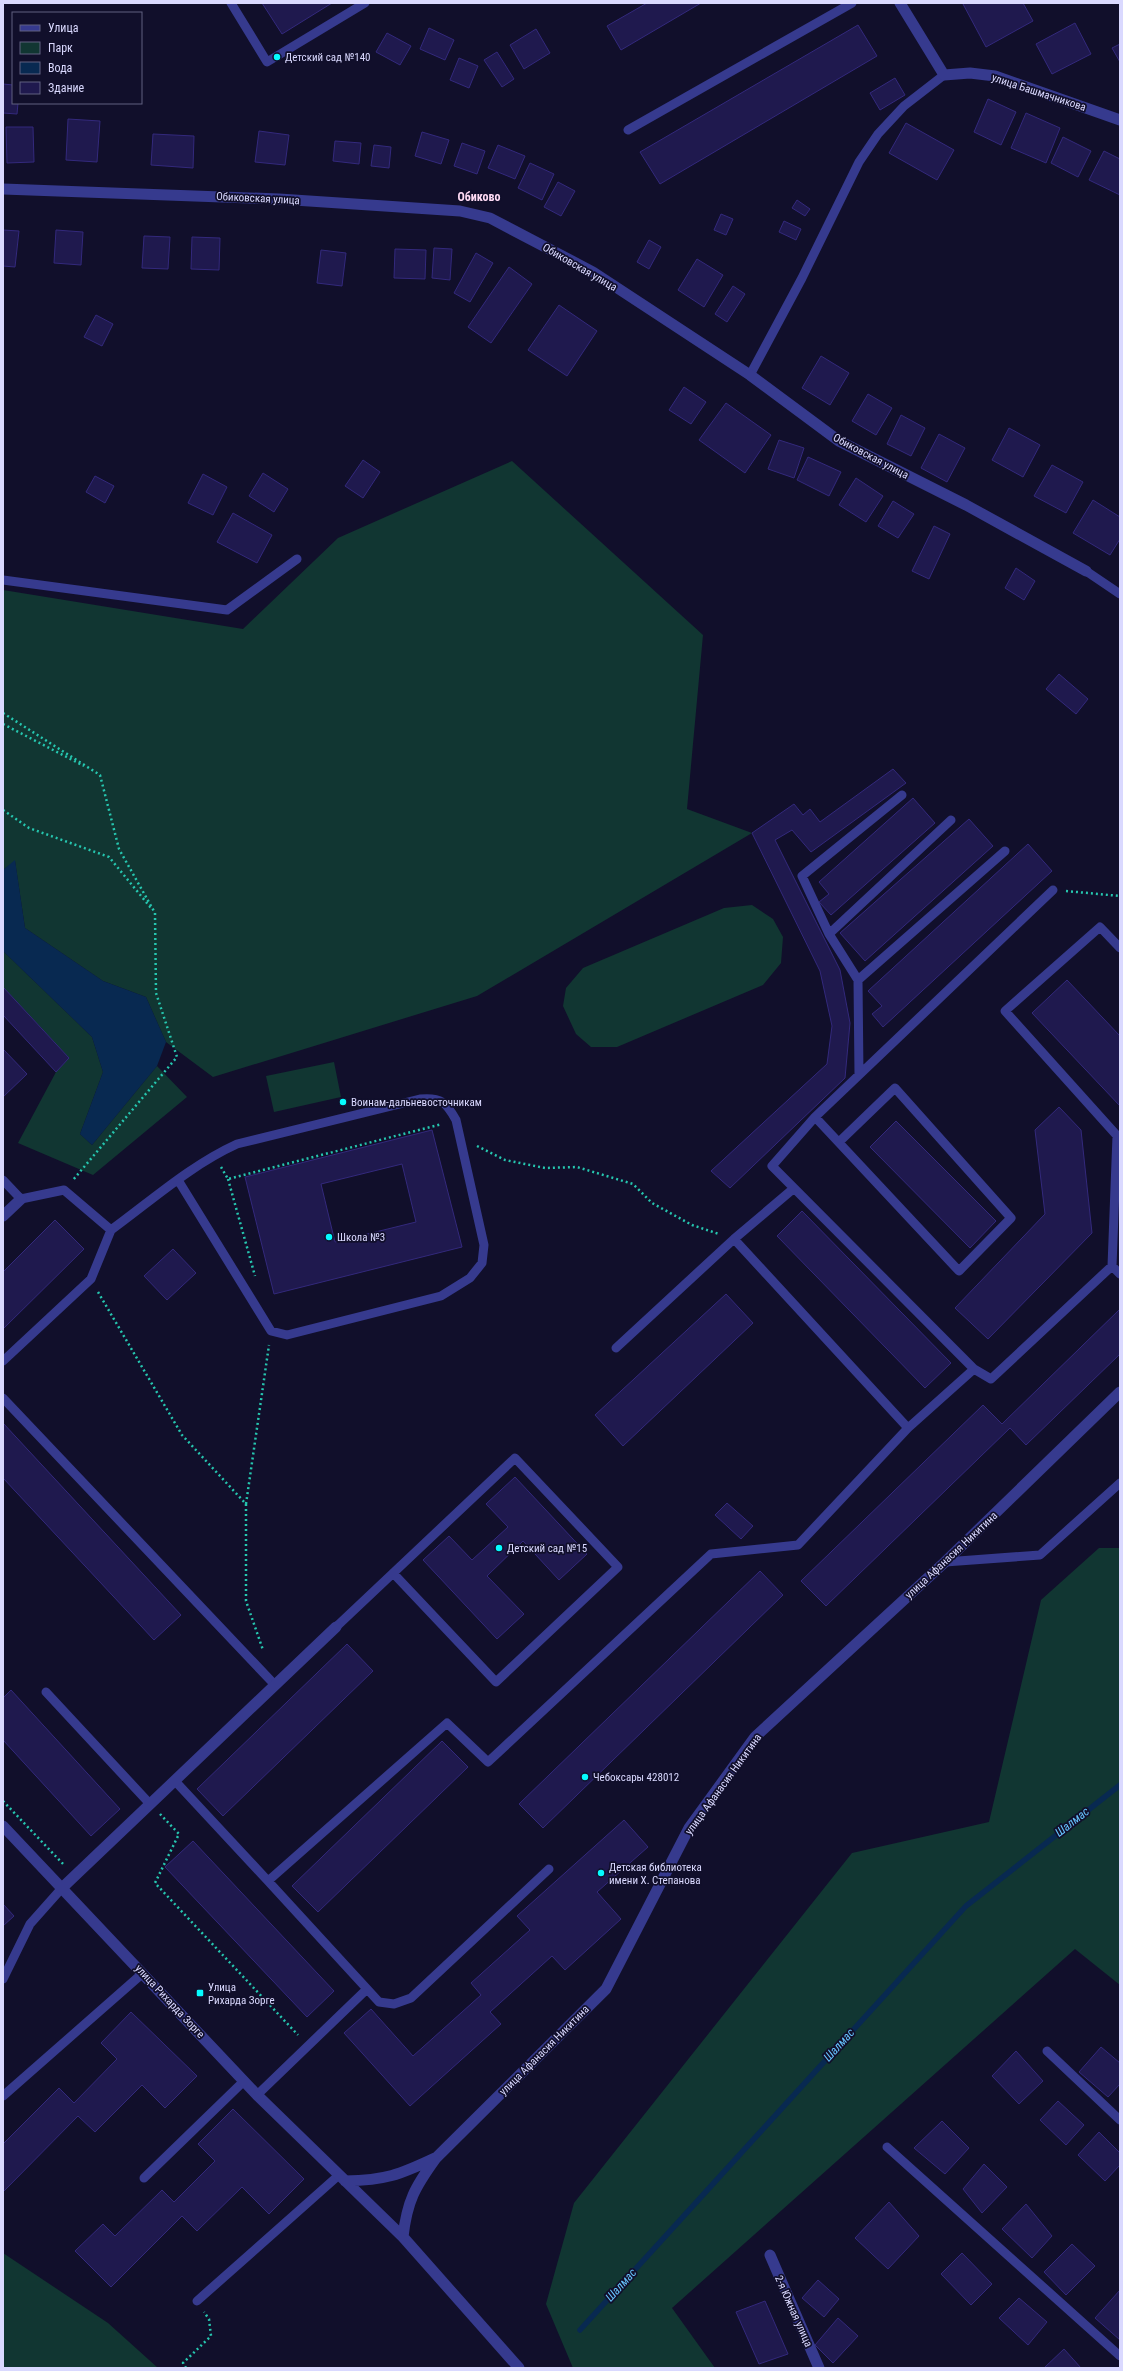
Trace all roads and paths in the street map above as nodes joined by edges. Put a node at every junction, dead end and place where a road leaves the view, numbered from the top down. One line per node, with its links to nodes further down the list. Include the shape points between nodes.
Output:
1 (231, 3): 2 (lane, via 267,62)
2 (365, 3)
3 (852, 3): 7 (lane)
4 (900, 3): 5 (street)
5 (944, 75): 6 (street, улица Башмачникова, via 995,76); 9 (lane, via 904,106 878,134 867,151)
6 (1120, 120)
7 (628, 130)
8 (3, 189): 9 (street, Обиковская улица, via 279,198 460,211 490,218 593,272)
9 (750, 375): 11 (street, Обиковская улица, via 839,441 966,505)
10 (297, 559): 12 (lane, via 227,610)
11 (1086, 571): 13 (lane)
12 (3, 580)
13 (1120, 594)
14 (3, 713): 16 (path)
15 (3, 724): 16 (path)
16 (100, 775): 23 (path, via 119,848)
17 (902, 795): 24 (lane, via 802,876)
18 (3, 810): 23 (path, via 29,828 108,858)
19 (951, 820): 24 (lane)
20 (1005, 851): 26 (lane)
21 (1053, 890): 22 (path); 27 (lane)
22 (1120, 896)
23 (155, 913): 38 (path, via 156,993 177,1057)
24 (829, 934): 26 (lane)
25 (1120, 948): 30 (lane, via 1100,927 1005,1011)
26 (858, 980): 27 (lane)
27 (859, 1074): 28 (lane)
28 (815, 1117): 32 (lane); 37 (lane, via 772,1166)
29 (456, 1120): 31 (lane); 33 (lane, via 448,1105 434,1098 420,1099 237,1144); 34 (path)
30 (1119, 1138): 44 (lane)
31 (460, 1139): 42 (path, via 505,1160 545,1168 577,1167 633,1184 652,1203 692,1225); 48 (lane, via 484,1245 482,1263 470,1278 441,1296 287,1335)
32 (839, 1142): 32 (lane, via 959,1271 1012,1218 895,1088)
33 (213, 1155): 34 (path); 36 (lane)
34 (228, 1179): 46 (path)
35 (3, 1180): 39 (lane)
36 (178, 1180): 41 (lane); 48 (lane)
37 (793, 1188): 42 (lane); 51 (lane)
38 (64, 1190): 39 (lane); 41 (lane)
39 (21, 1199): 40 (street)
40 (3, 1216)
41 (111, 1230): 47 (lane)
42 (734, 1239): 49 (lane); 54 (lane)
43 (1120, 1258): 44 (lane)
44 (1112, 1266): 45 (lane); 51 (lane, via 991,1379)
45 (1120, 1274)
46 (256, 1278)
47 (91, 1279): 50 (lane); 56 (path, via 182,1435)
48 (271, 1331): 56 (path)
49 (616, 1348)
50 (3, 1361)
51 (974, 1369): 54 (lane)
52 (1120, 1392): 57 (street, улица Афанасия Никитина)
53 (3, 1398): 61 (lane)
54 (908, 1428): 69 (lane, via 798,1545 711,1554 488,1762 447,1723)
55 (1120, 1483): 57 (lane, via 1040,1555)
56 (246, 1504): 60 (path, via 246,1601)
57 (945, 1562): 81 (street, улица Афанасия Никитина, via 755,1737 689,1828 606,1989)
58 (393, 1573): 58 (lane, via 515,1458 618,1566 496,1682); 59 (lane)
59 (336, 1627): 61 (street)
60 (266, 1657)
61 (275, 1685): 63 (street)
62 (46, 1692): 65 (lane)
63 (175, 1781): 65 (street); 69 (lane)
64 (3, 1801): 68 (path)
65 (150, 1804): 68 (street); 74 (path, via 179,1834 155,1883)
66 (3, 1826): 70 (street, улица Рихарда Зорге)
67 (549, 1869): 73 (lane, via 411,1998 394,2004 380,2002)
68 (75, 1876): 70 (street)
69 (268, 1880): 73 (lane)
70 (62, 1888): 71 (street, улица Рихарда Зорге); 72 (lane, via 30,1924)
71 (143, 1973): 76 (street, улица Рихарда Зорге); 78 (lane)
72 (3, 1980)
73 (367, 1989): 74 (lane)
74 (308, 2046): 77 (lane)
75 (1047, 2051): 79 (lane)
76 (244, 2081): 77 (street, улица Рихарда Зорге); 82 (lane)
77 (257, 2095): 83 (street, улица Рихарда Зорге)
78 (3, 2096)
79 (1120, 2120)
80 (887, 2147): 87 (lane)
81 (436, 2158): 83 (street, via 400,2175 374,2180); 84 (street, улица Афанасия Никитина, via 415,2187 406,2214)
82 (144, 2178)
83 (342, 2178): 84 (street); 86 (lane)
84 (403, 2238): 89 (street)
85 (770, 2255): 90 (street, 2-я Южная улица)
86 (197, 2301): 88 (path, via 209,2320 211,2336 183,2363)
87 (1120, 2356)
88 (186, 2368)
89 (520, 2368)
90 (819, 2368)

